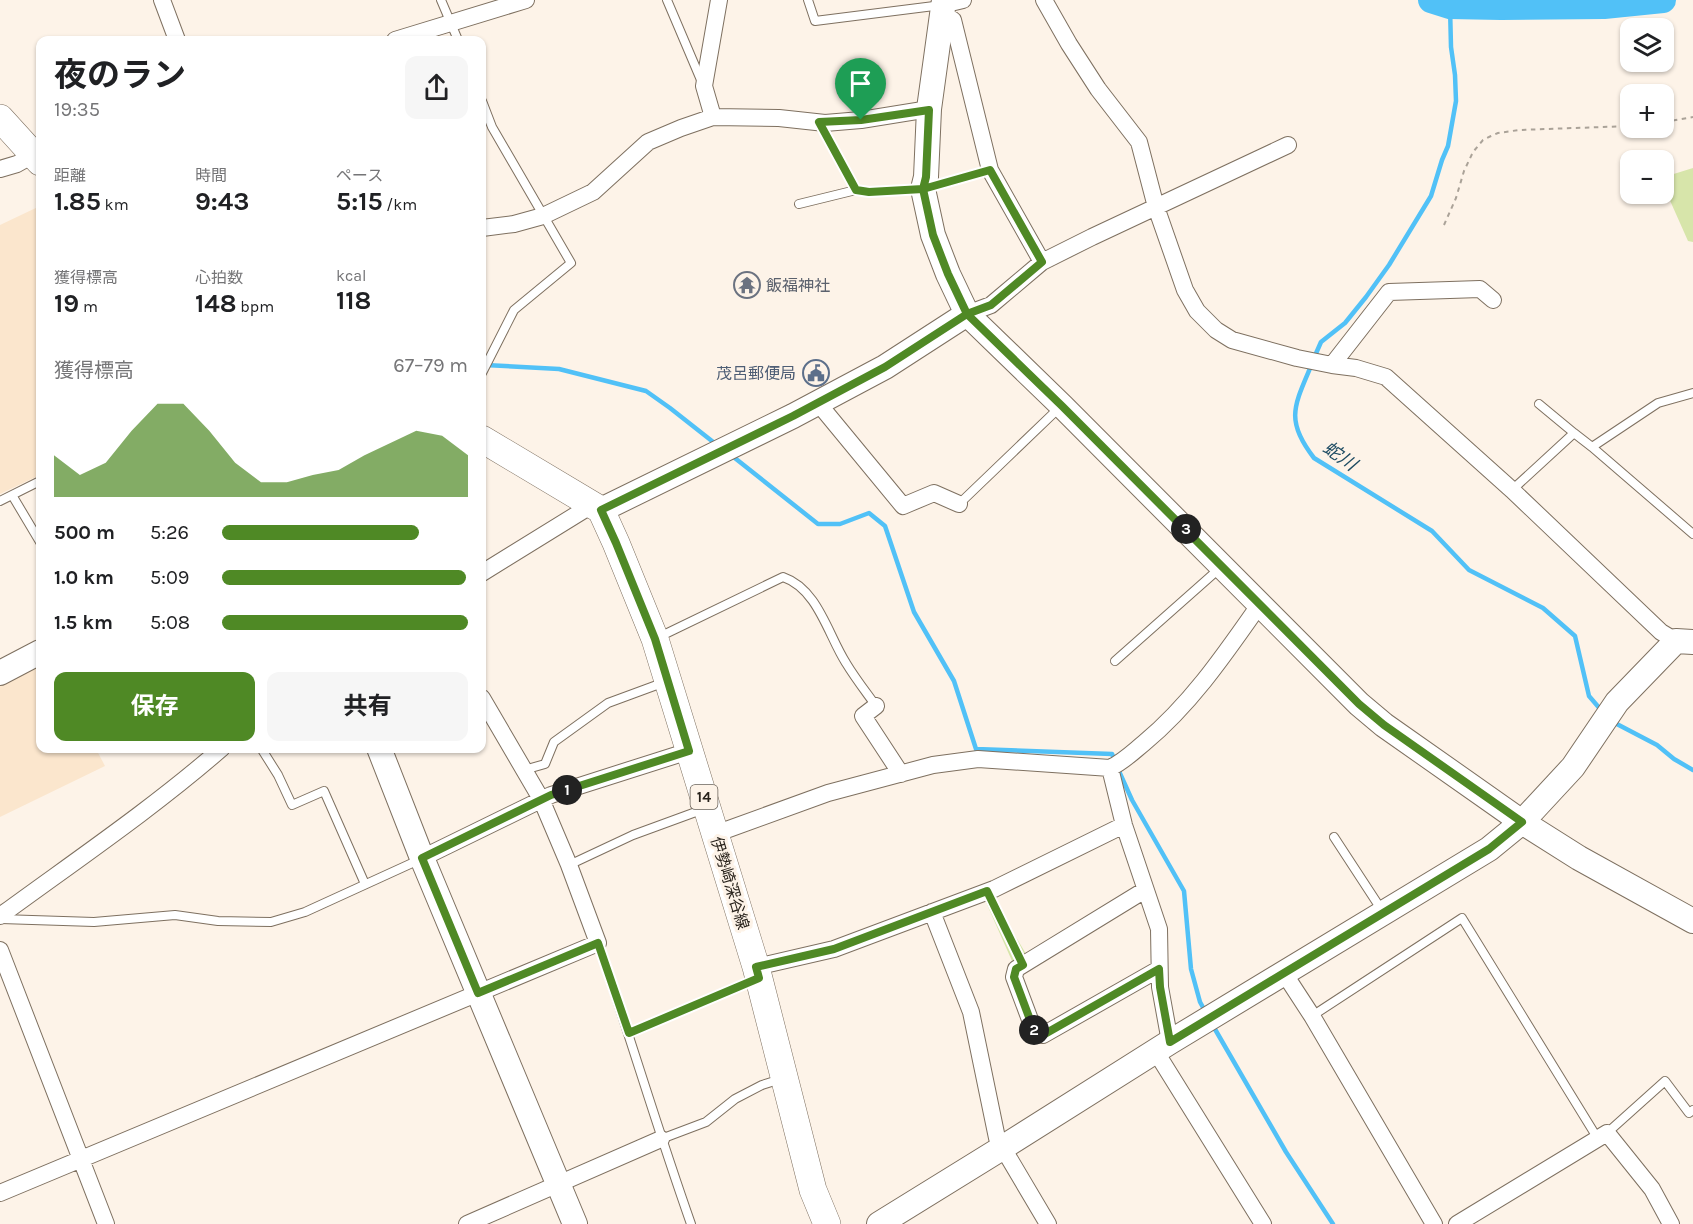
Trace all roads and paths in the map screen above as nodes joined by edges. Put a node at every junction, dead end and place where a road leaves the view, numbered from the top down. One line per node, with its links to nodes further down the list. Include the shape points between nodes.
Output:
1 (162, 0): 10 (street)
2 (441, 0): 9 (lane)
3 (526, 0): 9 (street)
4 (667, 0): 13 (lane)
5 (719, 0): 13 (street)
6 (808, 0): 8 (lane, via 815,21)
7 (1044, 0): 30 (street, via 1098,89 1139,142)
8 (948, 4): 14 (street); 26 (street)
9 (451, 23): 11 (street); 12 (lane)
10 (176, 36)
11 (408, 36)
12 (456, 36)
13 (704, 86): 16 (street)
14 (929, 110): 20 (street); 27 (street)
15 (486, 111): 31 (lane)
16 (713, 117): 20 (street); 31 (street, via 648,142 593,192)
17 (1693, 117): 19 (path)
18 (0, 118): 23 (main road)
19 (1674, 120)
20 (819, 122): 28 (lane)
21 (1620, 126): 32 (path, via 1519,130 1483,140 1464,171)
22 (1288, 145): 30 (street)
23 (36, 155)
24 (36, 158): 25 (street)
25 (0, 169)
26 (990, 170): 27 (lane); 34 (street)
27 (923, 189): 28 (lane); 36 (street, via 933,235)
28 (856, 190): 29 (lane)
29 (799, 204)
30 (1156, 207): 34 (street); 38 (street, via 1185,290 1197,311 1216,330 1232,340)
31 (543, 216): 33 (street); 37 (lane, via 571,263 514,310)
32 (1444, 225)
33 (486, 228)
34 (1042, 262): 36 (street, via 991,305)
35 (1493, 300): 38 (street, via 1480,289 1389,292)
36 (967, 314): 40 (street, via 885,367); 42 (street)
37 (486, 365)
38 (1332, 365): 47 (street, via 1386,377)
39 (1693, 393): 45 (lane, via 1658,403)
40 (818, 403): 50 (street, via 903,506 934,494); 51 (street)
41 (1539, 404): 43 (lane)
42 (1062, 406): 50 (lane); 54 (street)
43 (1574, 433): 45 (lane); 47 (lane)
44 (486, 441): 51 (main road)
45 (1592, 447): 52 (lane)
46 (36, 484): 48 (lane)
47 (1512, 490): 58 (street, via 1661,632)
48 (12, 495): 49 (lane); 53 (lane)
49 (0, 501)
50 (959, 504)
51 (597, 507): 55 (street); 57 (main road, 伊勢崎深谷線 / 14)
52 (1693, 534)
53 (36, 535)
54 (1222, 566): 56 (street); 60 (lane)
55 (486, 571)
56 (1260, 604): 69 (street, via 1211,673 1164,726); 74 (street, via 1359,704)
57 (655, 639): 62 (main road, 伊勢崎深谷線 / 14); 64 (lane, via 783,577 811,598 845,663)
58 (1688, 641): 74 (street, via 1617,702 1573,767)
59 (36, 654): 61 (street)
60 (1115, 661)
61 (0, 673)
62 (668, 681): 65 (main road, 伊勢崎深谷線 / 14); 70 (lane, via 608,703 554,742 545,764)
63 (486, 705): 70 (street)
64 (876, 706): 71 (street, via 863,716)
65 (689, 751): 72 (street); 73 (main road, 伊勢崎深谷線 / 14)
66 (216, 753): 85 (street, via 147,810)
67 (264, 753): 80 (lane, via 292,805 324,791)
68 (381, 753): 78 (street)
69 (1110, 768): 71 (street, via 978,759); 75 (street)
70 (524, 770): 72 (street)
71 (901, 774): 76 (street, via 828,793)
72 (541, 799): 78 (street); 79 (street)
73 (707, 807): 76 (main road, 伊勢崎深谷線 / 14); 79 (lane)
74 (1522, 822): 84 (street, via 1489,849); 86 (street)
75 (1124, 825): 81 (street); 82 (street)
76 (715, 834): 91 (main road, 伊勢崎深谷線 / 14)
77 (1334, 837): 84 (lane)
78 (422, 858): 80 (lane); 93 (street)
79 (569, 865): 87 (street)
80 (365, 884): 85 (lane, via 305,912 272,922 175,915 94,922)
81 (1145, 890): 89 (street); 90 (street, via 1159,929)
82 (987, 891): 83 (street); 89 (path)
83 (932, 912): 91 (street, via 834,949); 101 (street, via 971,1012)
84 (1383, 913): 92 (street)
85 (0, 917)
86 (1693, 921)
87 (598, 943): 93 (street); 95 (lane)
88 (0, 950): 102 (street)
89 (1023, 965): 90 (street, via 1016,969 1014,977 1035,1033 1043,1035)
90 (1159, 969): 96 (street)
91 (757, 972): 95 (lane); 97 (main road, 伊勢崎深谷線 / 14)
92 (1284, 973): 94 (street); 96 (street)
93 (478, 993): 102 (street); 103 (street)
94 (1311, 1016): 99 (lane, via 1462,918); 113 (street)
95 (629, 1033): 100 (lane)
96 (1163, 1047): 101 (street); 112 (street)
97 (784, 1078): 100 (lane, via 735,1099 706,1122); 109 (main road, 伊勢崎深谷線 / 14, via 813,1190)
98 (1693, 1110): 99 (lane, via 1689,1113 1665,1081)
99 (1603, 1136): 114 (street); 115 (street, via 1652,1189)
100 (662, 1139): 103 (street); 108 (lane)
101 (1002, 1148): 110 (street); 111 (street)
102 (81, 1159): 104 (street); 105 (street)
103 (558, 1184): 106 (street); 107 (street)
104 (0, 1193)
105 (106, 1224)
106 (467, 1224)
107 (575, 1224)
108 (691, 1224)
109 (827, 1224)
110 (879, 1224)
111 (1048, 1224)
112 (1263, 1224)
113 (1434, 1224)
114 (1457, 1224)
115 (1671, 1224)

